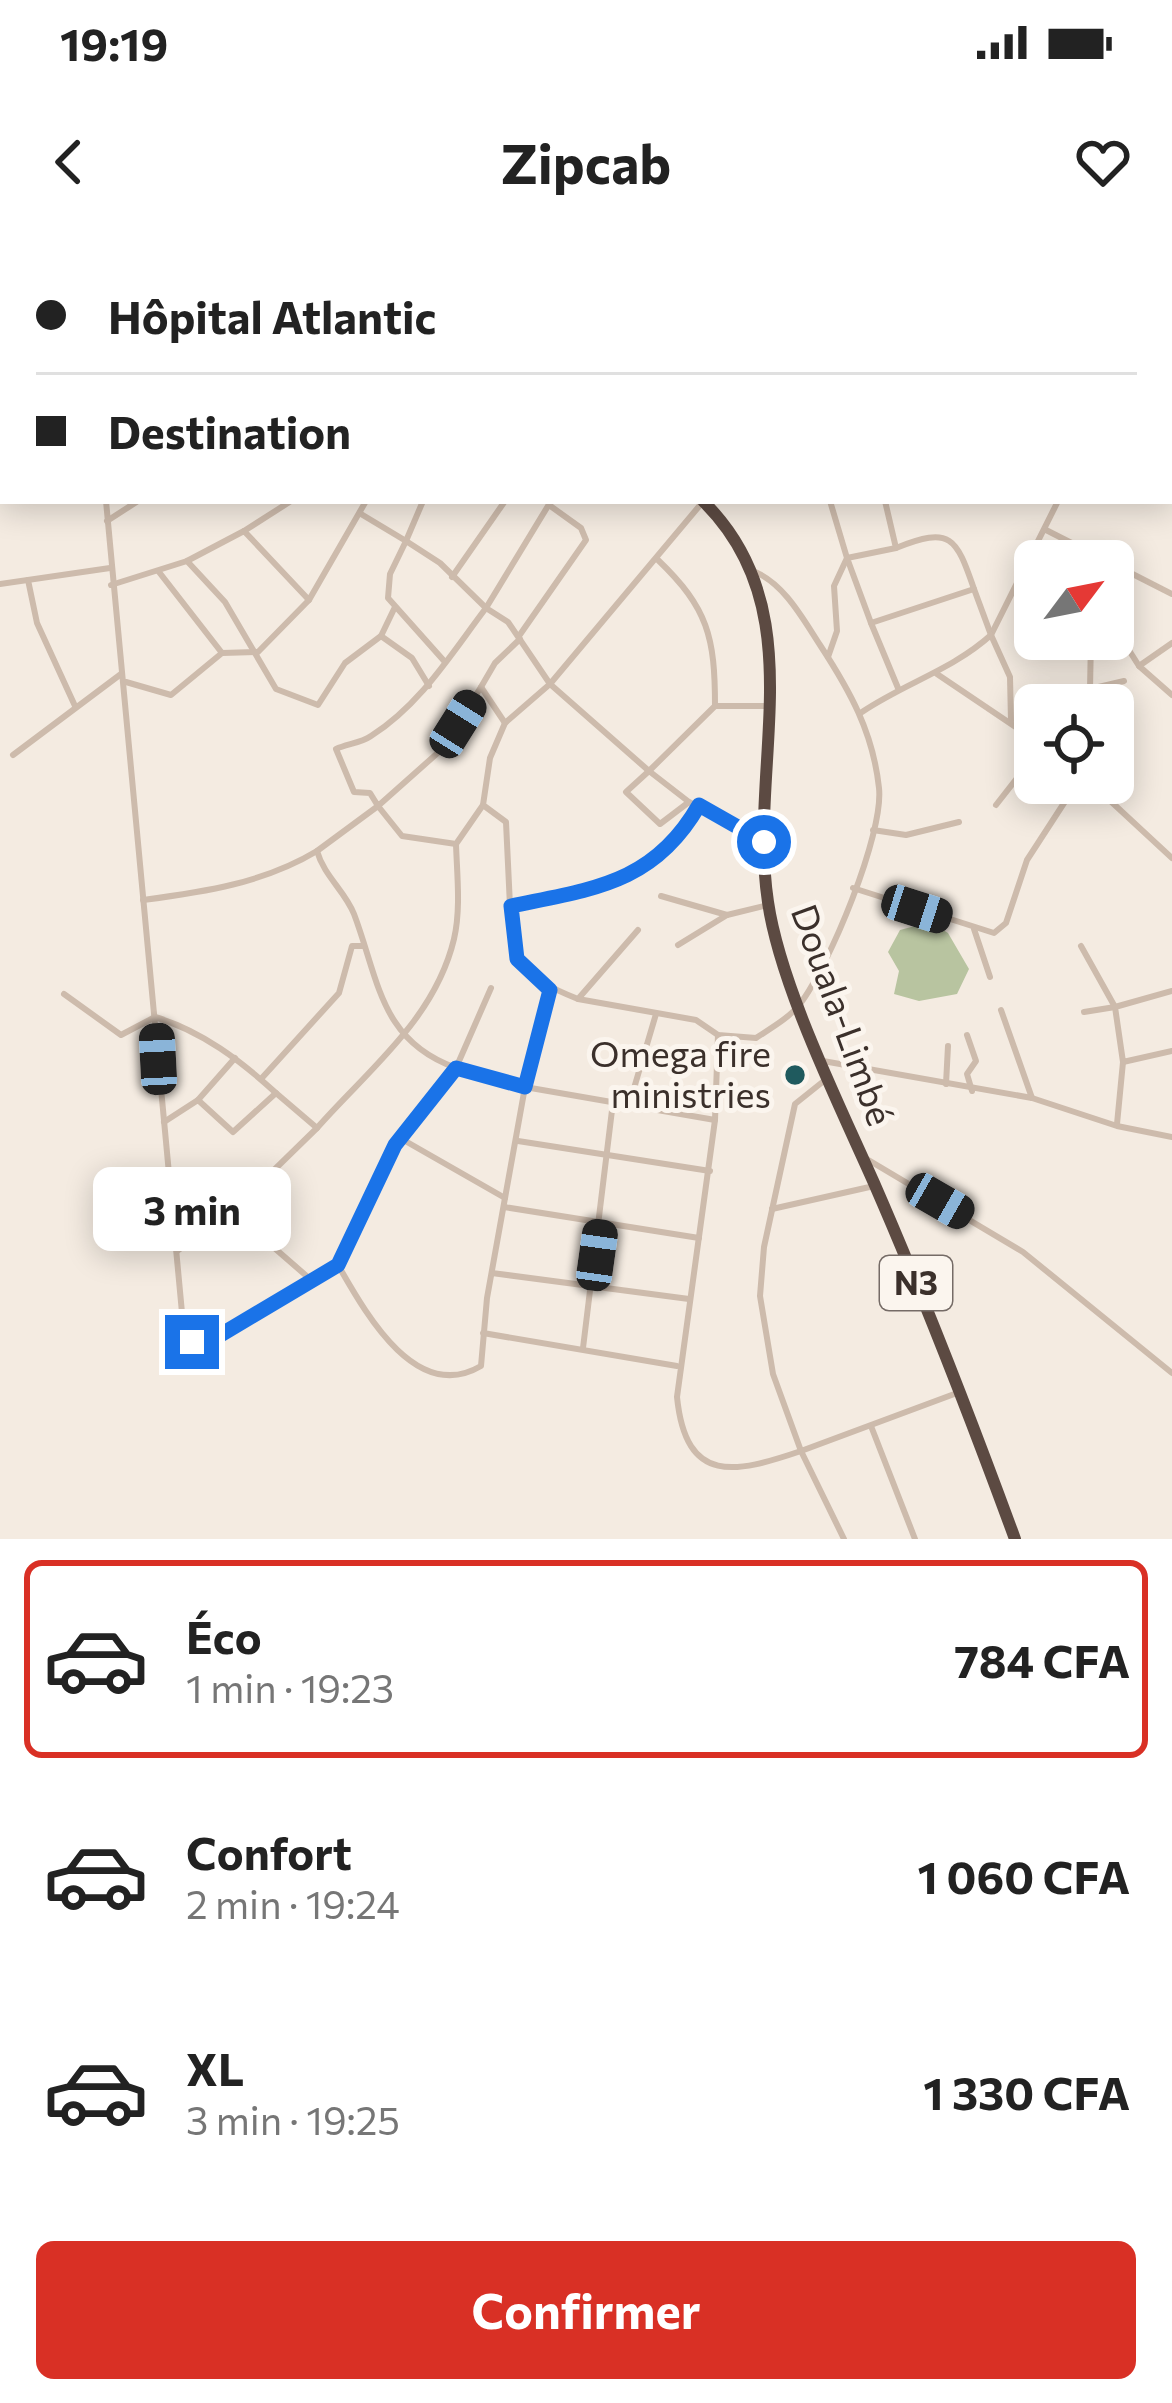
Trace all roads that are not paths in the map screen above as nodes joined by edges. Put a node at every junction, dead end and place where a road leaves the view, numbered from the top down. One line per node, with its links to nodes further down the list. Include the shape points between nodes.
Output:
1 (106, 504): 15 (street)
2 (133, 504): 15 (street)
3 (286, 504): 17 (street)
4 (365, 504): 14 (street)
5 (422, 504): 19 (street)
6 (503, 504): 28 (street)
7 (549, 504): 35 (street)
8 (551, 504): 40 (street, via 586,540)
9 (702, 504): 22 (street)
10 (706, 504): 25 (highway, Douala-Limbé / N3)
11 (831, 504): 21 (street)
12 (887, 504): 20 (street)
13 (1057, 504): 16 (street)
14 (361, 513): 19 (street); 34 (street)
15 (107, 520): 24 (street)
16 (1045, 530): 18 (street); 38 (street)
17 (244, 531): 23 (street); 34 (street)
18 (1065, 540)
19 (406, 541): 28 (street); 36 (street, via 387,586)
20 (896, 548): 21 (street); 32 (street, via 930,535 946,538 961,551)
21 (847, 558): 37 (street); 44 (street, via 834,586 837,631)
22 (656, 559): 51 (street); 58 (street, via 709,626)
23 (187, 561): 26 (street); 42 (street)
24 (110, 568): 29 (street); 31 (street)
25 (753, 571): 44 (street, via 774,582); 59 (highway, Douala-Limbé / N3, via 771,650)
26 (159, 572): 31 (street); 43 (street)
27 (1134, 575): 33 (street)
28 (452, 577): 35 (street)
29 (28, 580): 30 (street); 57 (street, via 37,623)
30 (0, 584)
31 (111, 585): 49 (street)
32 (974, 589): 37 (street); 38 (street)
33 (1172, 594)
34 (309, 600): 42 (street)
35 (486, 608): 40 (street); 46 (street)
36 (394, 609): 39 (street); 46 (street)
37 (872, 623): 55 (street)
38 (991, 635): 48 (street); 61 (street, via 1013,687)
39 (381, 636): 42 (street, via 345,663 318,705 276,689); 53 (street, via 412,658)
40 (520, 637): 51 (street); 54 (street)
41 (1172, 643): 47 (street)
42 (258, 652): 43 (street)
43 (222, 653): 49 (street, via 171,695)
44 (828, 657): 60 (street)
45 (1134, 658): 47 (street)
46 (445, 662): 53 (street)
47 (1139, 666): 56 (street)
48 (937, 674): 55 (street); 61 (street)
49 (123, 678): 57 (street); 82 (street)
50 (1124, 681): 52 (street)
51 (550, 684): 62 (street); 65 (street)
52 (1111, 684)
53 (429, 686): 73 (street, via 371,736 336,749 354,792 370,793)
54 (481, 687): 62 (street); 73 (street, via 441,750)
55 (898, 688): 60 (street)
56 (1172, 695)
57 (75, 706): 64 (street)
58 (715, 706): 59 (street); 65 (street)
59 (771, 706): 76 (highway, Douala-Limbé / N3)
60 (861, 712): 75 (street, via 880,792)
61 (1011, 721): 63 (street)
62 (506, 723): 70 (street)
63 (1014, 723)
64 (14, 755)
65 (649, 771): 67 (street); 67 (street, via 626,792 659,824)
66 (1014, 782): 72 (street)
67 (689, 802): 71 (street)
68 (1064, 804): 86 (street, via 1027,860 1003,928)
69 (1119, 804): 79 (street)
70 (483, 805): 77 (street); 84 (street, via 506,822)
71 (699, 805): 76 (street); 84 (street, via 675,841 623,880)
72 (996, 805)
73 (378, 806): 77 (street, via 402,836); 78 (street)
74 (959, 822): 75 (street, via 906,835)
75 (873, 830): 80 (street)
76 (764, 842): 83 (highway, Douala-Limbé / N3)
77 (455, 844): 105 (street, via 454,941)
78 (317, 851): 82 (street, via 246,881); 89 (street)
79 (1172, 858)
80 (853, 887): 86 (street); 98 (street)
81 (661, 896): 85 (street)
82 (142, 900): 102 (street)
83 (768, 905): 85 (street); 98 (highway, Douala-Limbé / N3)
84 (511, 906): 93 (street, via 517,959)
85 (727, 915): 88 (street)
86 (974, 928): 91 (street)
87 (638, 930): 96 (street)
88 (679, 945)
89 (363, 946): 105 (street); 113 (street, via 352,946 339,993)
90 (1081, 946): 97 (street)
91 (990, 977)
92 (491, 988): 111 (street)
93 (550, 990): 96 (street); 115 (street)
94 (1172, 991): 97 (street)
95 (64, 994): 102 (street, via 121,1035)
96 (578, 999): 101 (street)
97 (1115, 1007): 100 (street); 110 (street)
98 (802, 1009): 103 (street, via 756,1038); 109 (highway, Douala-Limbé / N3)
99 (1001, 1010): 118 (street)
100 (1084, 1012)
101 (656, 1013): 103 (street, via 696,1020); 121 (street)
102 (155, 1017): 108 (street); 123 (street)
103 (718, 1035): 122 (street)
104 (967, 1035): 116 (street, via 976,1061 968,1074)
105 (406, 1038): 111 (street, via 424,1056); 125 (street)
106 (948, 1046): 114 (street)
107 (1172, 1051): 110 (street)
108 (236, 1058): 113 (street); 119 (street)
109 (823, 1061): 112 (highway, Douala-Limbé / N3); 114 (street)
110 (1123, 1062): 124 (street)
111 (456, 1068): 115 (street); 127 (street)
112 (829, 1078): 129 (highway, Douala-Limbé / N3); 134 (street, via 795,1104)
113 (261, 1079): 117 (street)
114 (946, 1084): 116 (street)
115 (525, 1087): 120 (street); 128 (street)
116 (972, 1091): 118 (street)
117 (276, 1093): 119 (street, via 232,1132); 125 (street)
118 (1032, 1097): 124 (street)
119 (198, 1100): 123 (street)
120 (613, 1102): 121 (street); 130 (street)
121 (629, 1105): 122 (street)
122 (715, 1120): 131 (street)
123 (163, 1122): 138 (street)
124 (1117, 1126): 126 (street)
125 (317, 1128): 135 (street)
126 (1172, 1137)
127 (400, 1138): 133 (street); 139 (street)
128 (518, 1141): 130 (street); 133 (street)
129 (862, 1156): 132 (highway, Douala-Limbé / N3); 147 (street, via 1023,1252)
130 (610, 1159): 131 (street); 136 (street)
131 (710, 1171): 137 (street)
132 (875, 1186): 134 (street); 148 (highway, Douala-Limbé / N3)
133 (504, 1203): 136 (street); 140 (street)
134 (772, 1209): 150 (street, via 762,1314)
135 (232, 1211): 138 (street); 141 (street)
136 (602, 1225): 137 (street); 142 (street)
137 (699, 1238): 143 (street)
138 (176, 1252): 141 (street, via 184,1334 202,1346)
139 (338, 1265): 141 (street); 144 (street, via 392,1346 425,1368 461,1374 481,1366)
140 (492, 1273): 142 (street); 144 (street)
141 (310, 1279)
142 (592, 1285): 143 (street); 145 (street)
143 (689, 1299): 146 (street)
144 (483, 1333): 145 (street)
145 (583, 1348): 146 (street)
146 (677, 1366): 150 (street, via 679,1421 702,1461 739,1469)
147 (1172, 1373)
148 (960, 1392): 149 (street); 153 (highway, Douala-Limbé / N3)
149 (871, 1426): 150 (street); 152 (street)
150 (801, 1451): 151 (street)
151 (844, 1539)
152 (915, 1539)
153 (1015, 1539)

